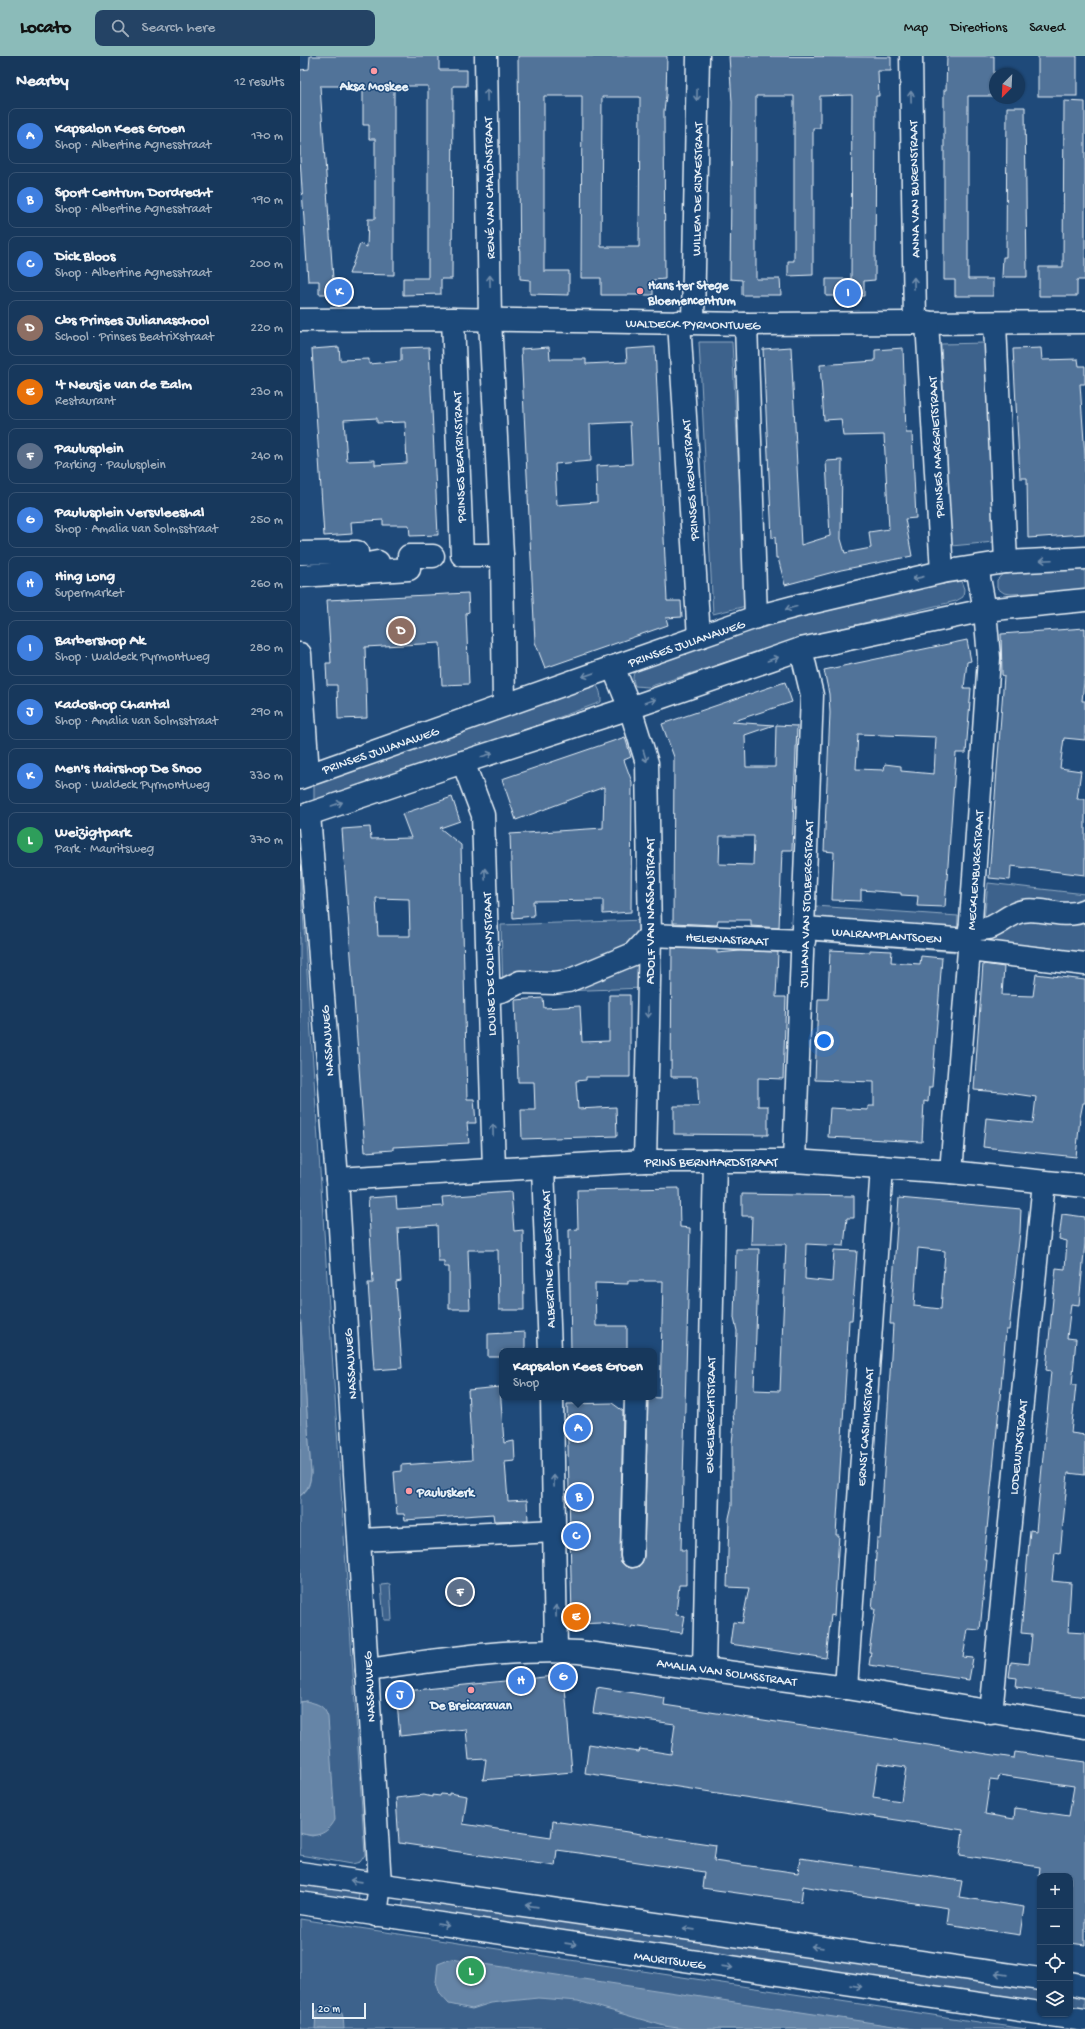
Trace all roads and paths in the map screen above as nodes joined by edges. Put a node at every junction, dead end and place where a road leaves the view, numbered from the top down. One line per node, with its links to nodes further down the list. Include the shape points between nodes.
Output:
1 (486, 56): 6 (street, RENÉ VAN CHALÔNSTRAAT, one-way to 1)
2 (698, 56): 7 (street, WILLEM DE RIJKESTRAAT, one-way to 7)
3 (911, 56): 8 (street, ANNA VAN BURENSTRAAT, one-way to 3)
4 (453, 319): 5 (street, WALDECK PYRMONTWEG); 6 (street, WALDECK PYRMONTWEG); 13 (street, PRINSES BEATRIXSTRAAT, via 462,554)
5 (300, 320)
6 (490, 320): 7 (street, WALDECK PYRMONTWEG); 13 (street)
7 (686, 322): 10 (street, WALDECK PYRMONTWEG); 24 (street, PRINSES IRENESTRAAT)
8 (921, 322): 10 (street, WALDECK PYRMONTWEG); 11 (street, WALDECK PYRMONTWEG); 19 (street, PRINSES MARGRIETSTRAAT)
9 (1085, 322): 11 (street, WALDECK PYRMONTWEG)
10 (746, 324): 23 (street)
11 (995, 324): 16 (street)
12 (300, 553): 18 (street, via 357,552)
13 (502, 555): 28 (street)
14 (433, 556): 18 (street, via 409,556)
15 (1085, 558): 16 (street, PRINSES JULIANAWEG, one-way to 16)
16 (1006, 562): 17 (street, PRINSES JULIANAWEG)
17 (977, 568): 19 (street, PRINSES JULIANAWEG); 22 (street, MECKLENBURGSTRAAT)
18 (357, 569): 20 (street)
19 (942, 572): 23 (street, PRINSES JULIANAWEG, one-way to 23)
20 (300, 576)
21 (1085, 600): 22 (street)
22 (985, 610): 25 (street); 36 (street, MECKLENBURGSTRAAT, via 989,658)
23 (756, 617): 24 (street, PRINSES JULIANAWEG)
24 (699, 637): 27 (street, PRINSES JULIANAWEG)
25 (801, 649): 29 (street, one-way to 25); 35 (street, JULIANA VAN STOLBERGSTRAAT, via 812,695)
26 (300, 654): 31 (street)
27 (613, 667): 28 (street, PRINSES JULIANAWEG, one-way to 28); 29 (street, ADOLF VAN NASSAUSTRAAT)
28 (504, 704): 31 (street, PRINSES JULIANAWEG, via 431,733 383,747)
29 (630, 708): 30 (street, one-way to 29); 34 (street, ADOLF VAN NASSAUSTRAAT, one-way to 34, via 647,762)
30 (463, 762): 32 (street, one-way to 30); 38 (street, LOUISE DE COLIGNYSTRAAT, one-way to 30, via 483,815)
31 (304, 776)
32 (305, 815): 46 (street, NASSAUWEG)
33 (1085, 910): 36 (street, via 1080,913 1061,914 1023,911 1006,917)
34 (650, 935): 35 (street, HELENASTRAAT); 38 (street, via 633,954 568,981 520,982); 39 (street, ADOLF VAN NASSAUSTRAAT, one-way to 39)
35 (804, 935): 36 (street, WALRAMPLANTSOEN); 41 (street, JULIANA VAN STOLBERGSTRAAT)
36 (970, 940): 37 (street); 45 (street, MECKLENBURGSTRAAT)
37 (1085, 964)
38 (490, 994): 44 (street, LOUISE DE COLIGNYSTRAAT, one-way to 38)
39 (646, 1161): 40 (street, PRINS BERNHARDSTRAAT); 42 (street, PRINS BERNHARDSTRAAT)
40 (714, 1161): 41 (street, PRINS BERNHARDSTRAAT); 56 (street, ENGELBRECHTSTRAAT)
41 (794, 1161): 43 (street, PRINS BERNHARDSTRAAT)
42 (543, 1167): 44 (street, PRINS BERNHARDSTRAAT); 49 (street, ALBERTINE AGNESSTRAAT)
43 (882, 1167): 45 (street, PRINS BERNHARDSTRAAT); 58 (street, ERNST CASIMIRSTRAAT)
44 (494, 1169): 46 (street, PRINS BERNHARDSTRAAT)
45 (952, 1172): 47 (street, PRINS BERNHARDSTRAAT)
46 (337, 1180): 53 (street, NASSAUWEG)
47 (1044, 1182): 48 (street, PRINS BERNHARDSTRAAT); 59 (street, LODEWIJKSTRAAT)
48 (1085, 1186)
49 (550, 1348)
50 (552, 1400): 52 (street, one-way to 50)
51 (636, 1400): 54 (street)
52 (555, 1531): 53 (street); 55 (street, one-way to 52)
53 (360, 1540): 57 (street, NASSAUWEG)
54 (632, 1556)
55 (556, 1650): 56 (street, AMALIA VAN SOLMSSTRAAT); 57 (street, AMALIA VAN SOLMSSTRAAT, via 459,1657)
56 (704, 1668): 58 (street, AMALIA VAN SOLMSSTRAAT)
57 (367, 1670): 62 (street, NASSAUWEG)
58 (846, 1688): 59 (street, AMALIA VAN SOLMSSTRAAT)
59 (991, 1713): 60 (street, AMALIA VAN SOLMSSTRAAT)
60 (1085, 1727)
61 (300, 1873): 62 (street, one-way to 61)
62 (380, 1884): 64 (street, NASSAUWEG); 65 (street, one-way to 62)
63 (300, 1903): 64 (street, MAURITSWEG)
64 (376, 1914): 68 (street, MAURITSWEG, one-way to 68)
65 (1037, 1979)
66 (1073, 1984): 67 (street)
67 (1085, 1986)
68 (1037, 2013)
69 (1064, 2017): 70 (street)
70 (1085, 2020)

